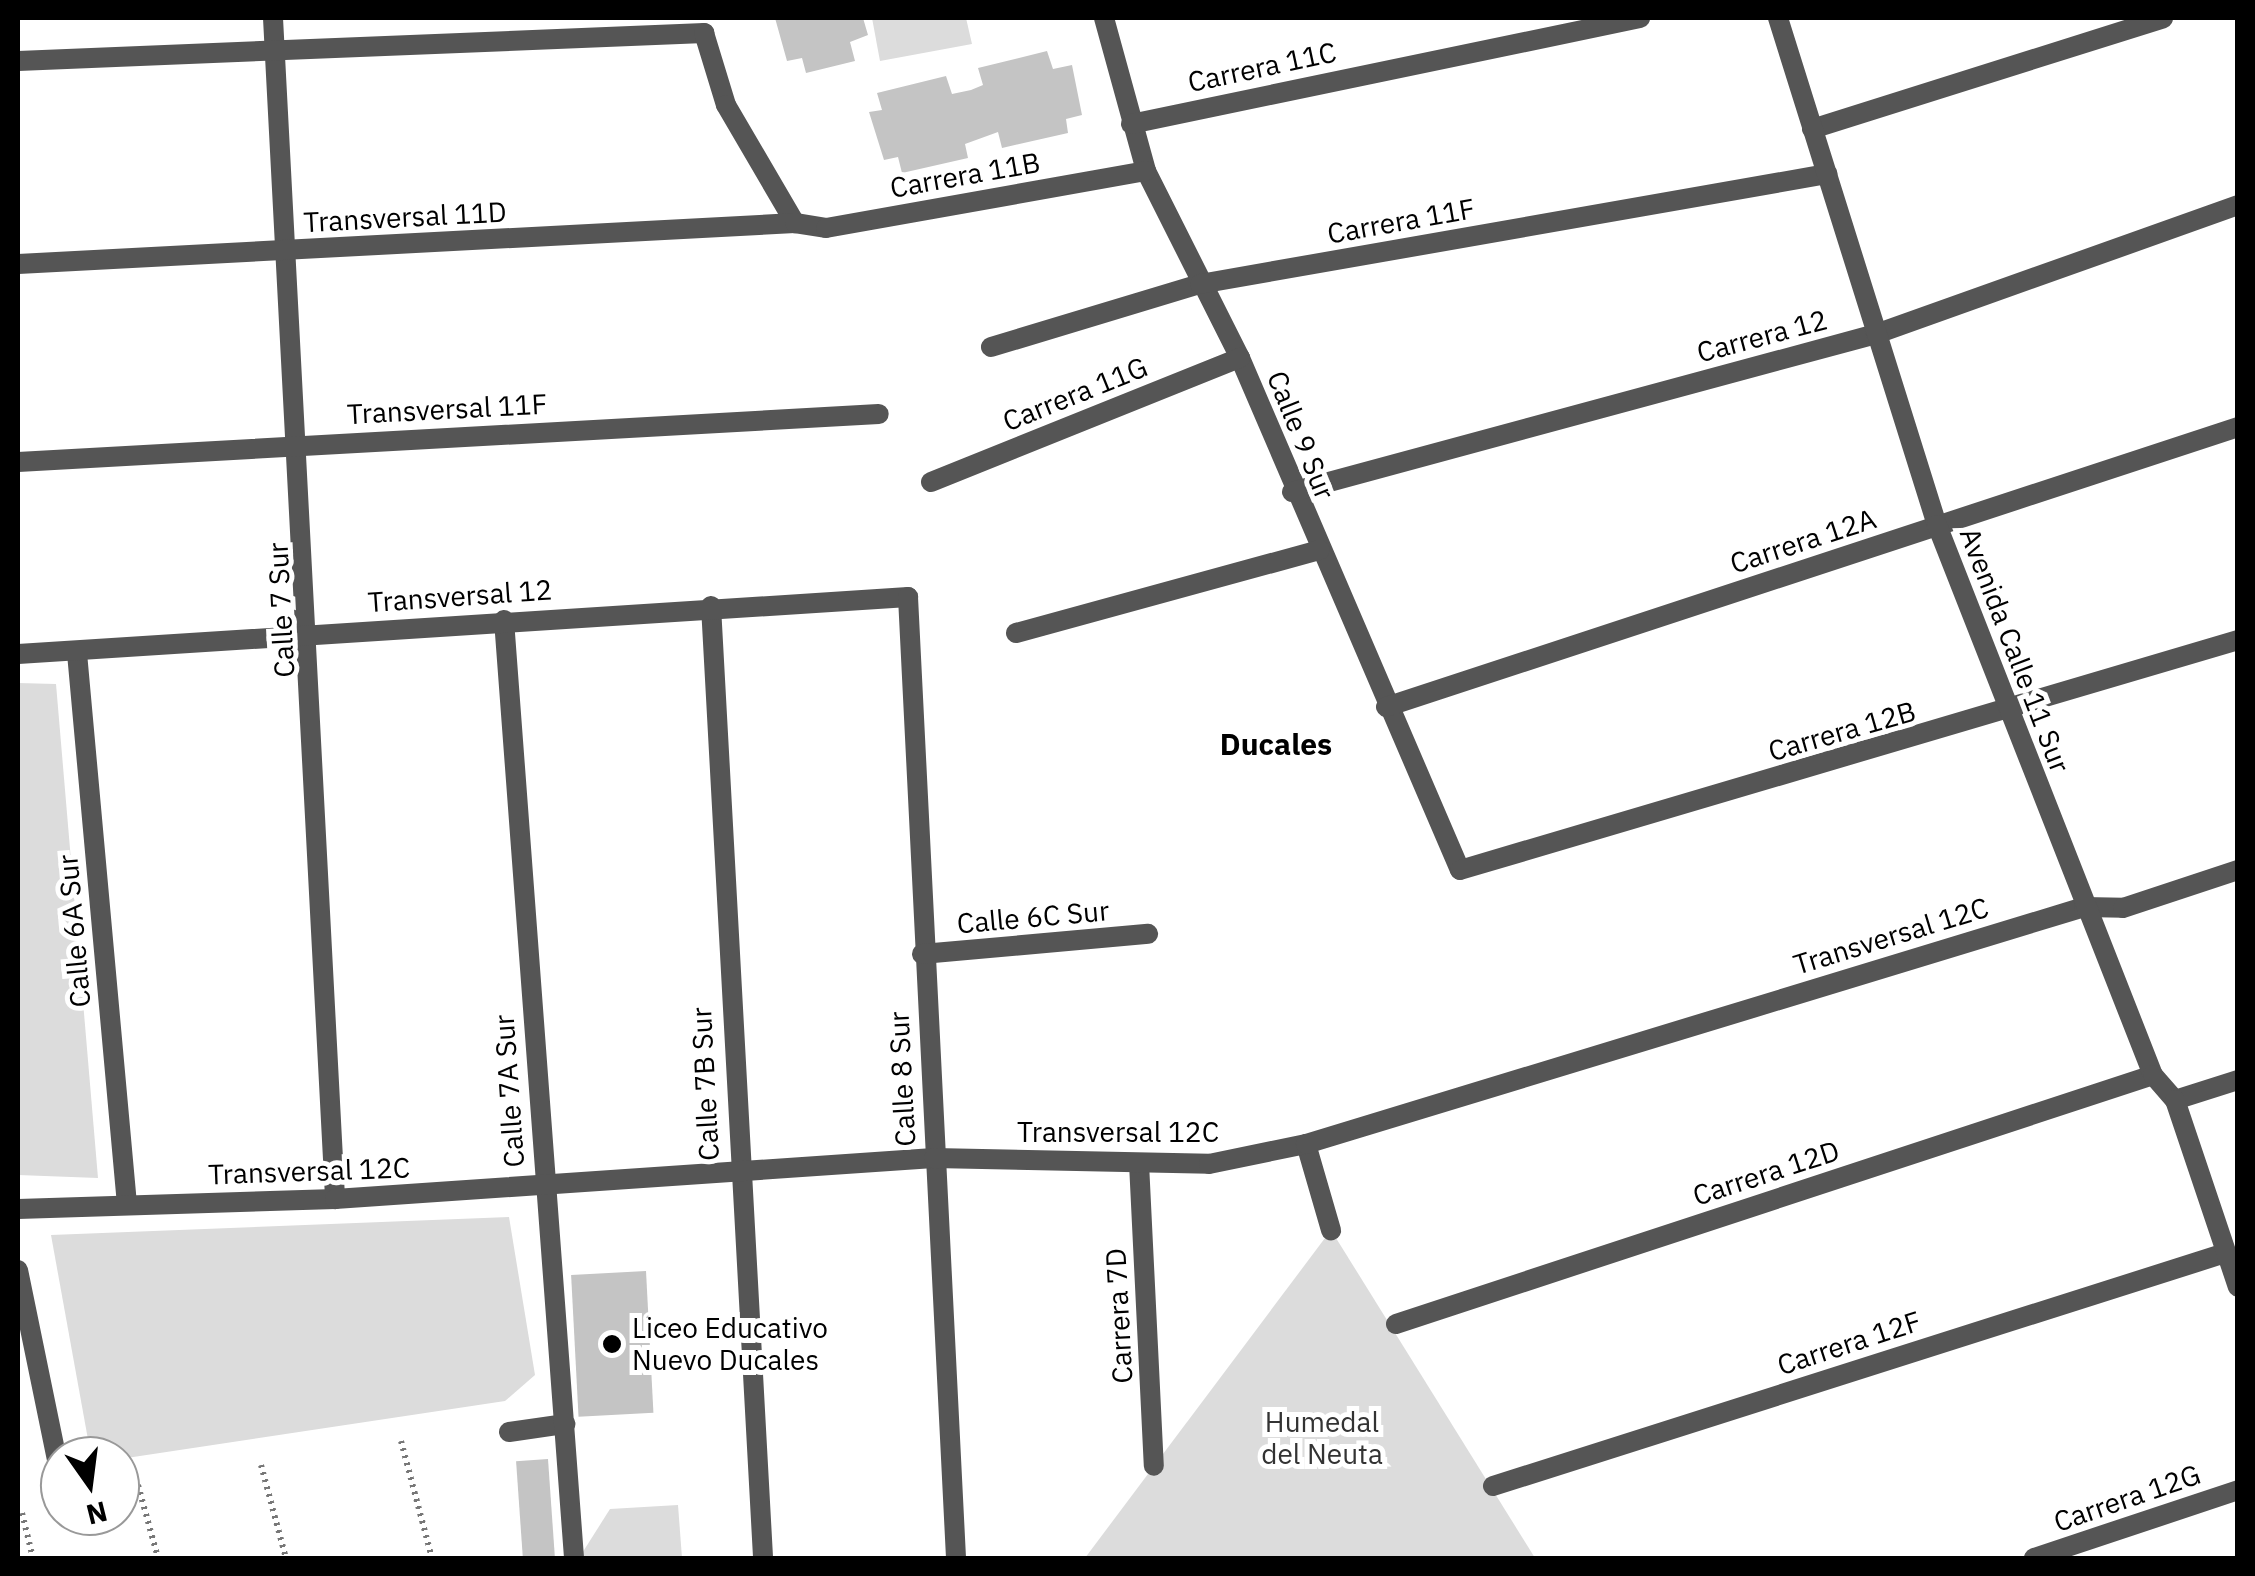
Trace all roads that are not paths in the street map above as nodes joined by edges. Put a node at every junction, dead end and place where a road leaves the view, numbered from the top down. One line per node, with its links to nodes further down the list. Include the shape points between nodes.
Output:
1 (273, 18): 7 (street, Calle 7 Sur)
2 (1104, 18): 9 (street, Calle 9 Sur)
3 (1640, 18): 6 (street, Carrera 11C)
4 (1778, 18): 10 (street, Avenida Calle 11 Sur)
5 (2162, 18): 10 (street)
6 (1546, 25): 9 (street, Carrera 11C)
7 (274, 50): 8 (street); 14 (street, via 704,33 726,106); 15 (street, Calle 7 Sur)
8 (18, 61)
9 (1131, 124): 11 (street, Calle 9 Sur)
10 (1812, 130): 12 (street, Avenida Calle 11 Sur)
11 (1146, 171): 14 (street, Carrera 11B, via 826,228); 17 (street, Calle 9 Sur)
12 (1827, 174): 17 (street, Carrera 11F); 18 (street, Avenida Calle 11 Sur)
13 (2238, 206): 18 (street, Carrera 12)
14 (795, 223): 15 (street, Transversal 11D)
15 (280, 252): 16 (street, Transversal 11D); 23 (street, Calle 7 Sur)
16 (18, 264)
17 (1200, 284): 19 (street, Carrera 11F); 20 (street, Calle 9 Sur)
18 (1876, 334): 26 (street, Carrera 12); 27 (street, Avenida Calle 11 Sur)
19 (991, 347)
20 (1240, 358): 25 (street, Carrera 11G); 26 (street, Calle 9 Sur)
21 (878, 414): 23 (street, Transversal 11F)
22 (2238, 427): 27 (street, Carrera 12A)
23 (298, 444): 24 (street, Transversal 11F); 33 (street, Calle 7 Sur)
24 (18, 462)
25 (930, 482)
26 (1292, 492): 28 (street, Calle 9 Sur)
27 (1938, 526): 37 (street, Carrera 12A); 38 (street, Avenida Calle 11 Sur)
28 (1320, 550): 32 (street); 37 (street, Calle 9 Sur)
29 (908, 597): 30 (street, Transversal 12); 43 (street, Calle 8 Sur)
30 (711, 606): 31 (street, Transversal 12); 50 (street, Calle 7B Sur)
31 (504, 620): 33 (street, Transversal 12); 51 (street, Calle 7A Sur)
32 (1016, 634)
33 (310, 635): 35 (street, Transversal 12); 52 (street, Calle 7 Sur)
34 (2238, 640): 38 (street, Carrera 12B)
35 (77, 653): 36 (street, Transversal 12); 53 (street, Calle 6A Sur)
36 (18, 654)
37 (1386, 707): 39 (street, Calle 9 Sur)
38 (2008, 712): 39 (street, Carrera 12B); 41 (street, Avenida Calle 11 Sur)
39 (1460, 870)
40 (2238, 870): 41 (street, Transversal 12C, via 2123,908)
41 (2084, 906): 44 (street, Avenida Calle 11 Sur); 47 (street, Transversal 12C)
42 (1148, 934): 43 (street, Calle 6C Sur)
43 (922, 954): 48 (street, Calle 8 Sur)
44 (2153, 1075): 46 (street, Avenida Calle 11 Sur); 59 (street, Carrera 12D)
45 (2238, 1080): 46 (street)
46 (2175, 1100): 56 (street, Avenida Calle 11 Sur)
47 (1306, 1144): 49 (street, Transversal 12C, via 1208,1164); 55 (street)
48 (934, 1158): 49 (street, Transversal 12C); 50 (street, Transversal 12C); 68 (street, Calle 8 Sur)
49 (1139, 1163): 63 (street, Carrera 7D)
50 (737, 1170): 51 (street, Transversal 12C); 67 (street, Calle 7B Sur)
51 (543, 1186): 52 (street, Transversal 12C); 60 (street, Calle 7A Sur)
52 (335, 1200): 53 (street, Transversal 12C)
53 (126, 1205): 54 (street, Transversal 12C)
54 (18, 1209)
55 (1332, 1230)
56 (2222, 1254): 58 (street, Avenida Calle 11 Sur); 64 (street, Carrera 12F)
57 (18, 1270): 62 (street)
58 (2238, 1288)
59 (1396, 1324)
60 (565, 1424): 61 (street); 66 (street, Calle 7A Sur)
61 (508, 1432)
62 (52, 1436)
63 (1154, 1466)
64 (1493, 1486)
65 (2238, 1490): 69 (street, Carrera 12G)
66 (574, 1558)
67 (763, 1558)
68 (956, 1558)
69 (2034, 1558)

